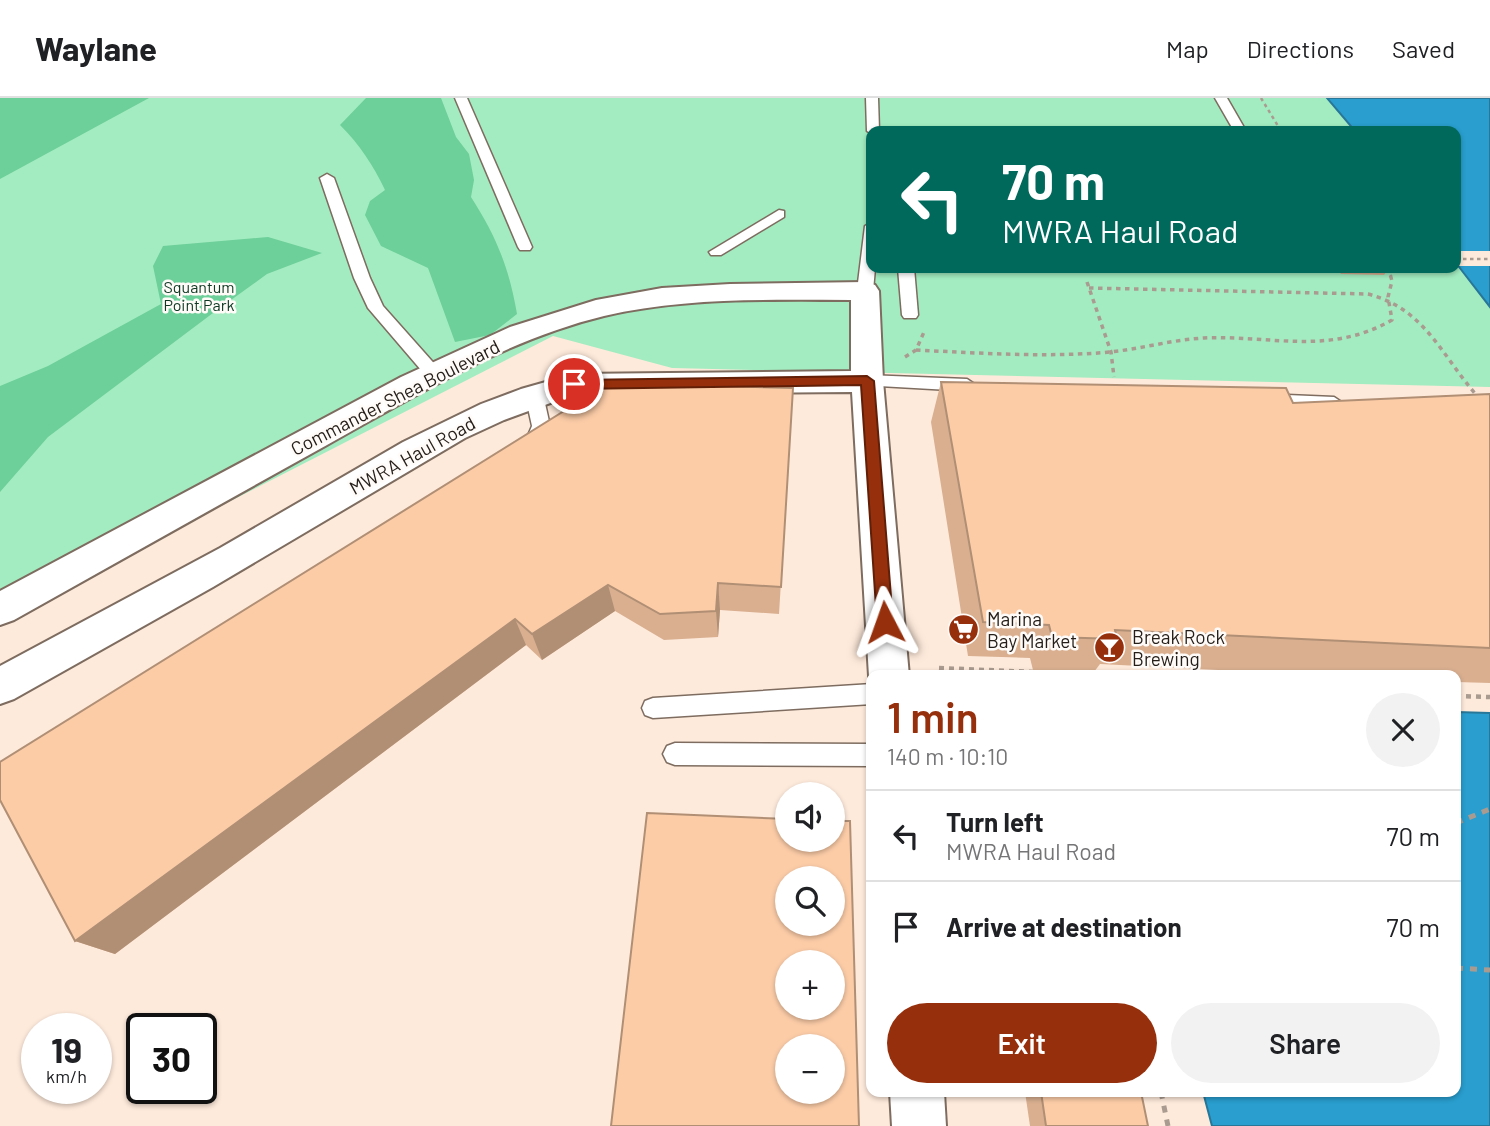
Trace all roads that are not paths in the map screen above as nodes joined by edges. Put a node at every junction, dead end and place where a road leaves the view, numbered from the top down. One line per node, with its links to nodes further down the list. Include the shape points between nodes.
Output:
1 (461, 98): 8 (lane)
2 (872, 98): 4 (lane)
3 (1221, 98): 5 (lane)
4 (873, 126)
5 (1237, 126)
6 (327, 178): 14 (lane, via 376,308)
7 (779, 214): 9 (lane)
8 (526, 247)
9 (716, 253)
10 (868, 273): 12 (lane)
11 (906, 273): 13 (lane)
12 (866, 291): 14 (street, Commander Shea Boulevard, via 710,293 645,300 522,333); 15 (street)
13 (910, 315)
14 (433, 373): 21 (street, Commander Shea Boulevard)
15 (867, 381): 16 (lane); 17 (street, MWRA Haul Road, via 574,384); 22 (street)
16 (986, 386)
17 (534, 394): 20 (lane, via 541,426 534,446); 23 (street, MWRA Haul Road, via 462,424 213,570)
18 (1243, 399): 19 (lane)
19 (1353, 404)
20 (518, 462)
21 (0, 609)
22 (889, 670)
23 (0, 686)
24 (866, 694): 25 (lane)
25 (653, 708)
26 (675, 754): 27 (lane)
27 (866, 755)
28 (917, 1097): 29 (street)
29 (919, 1126)

